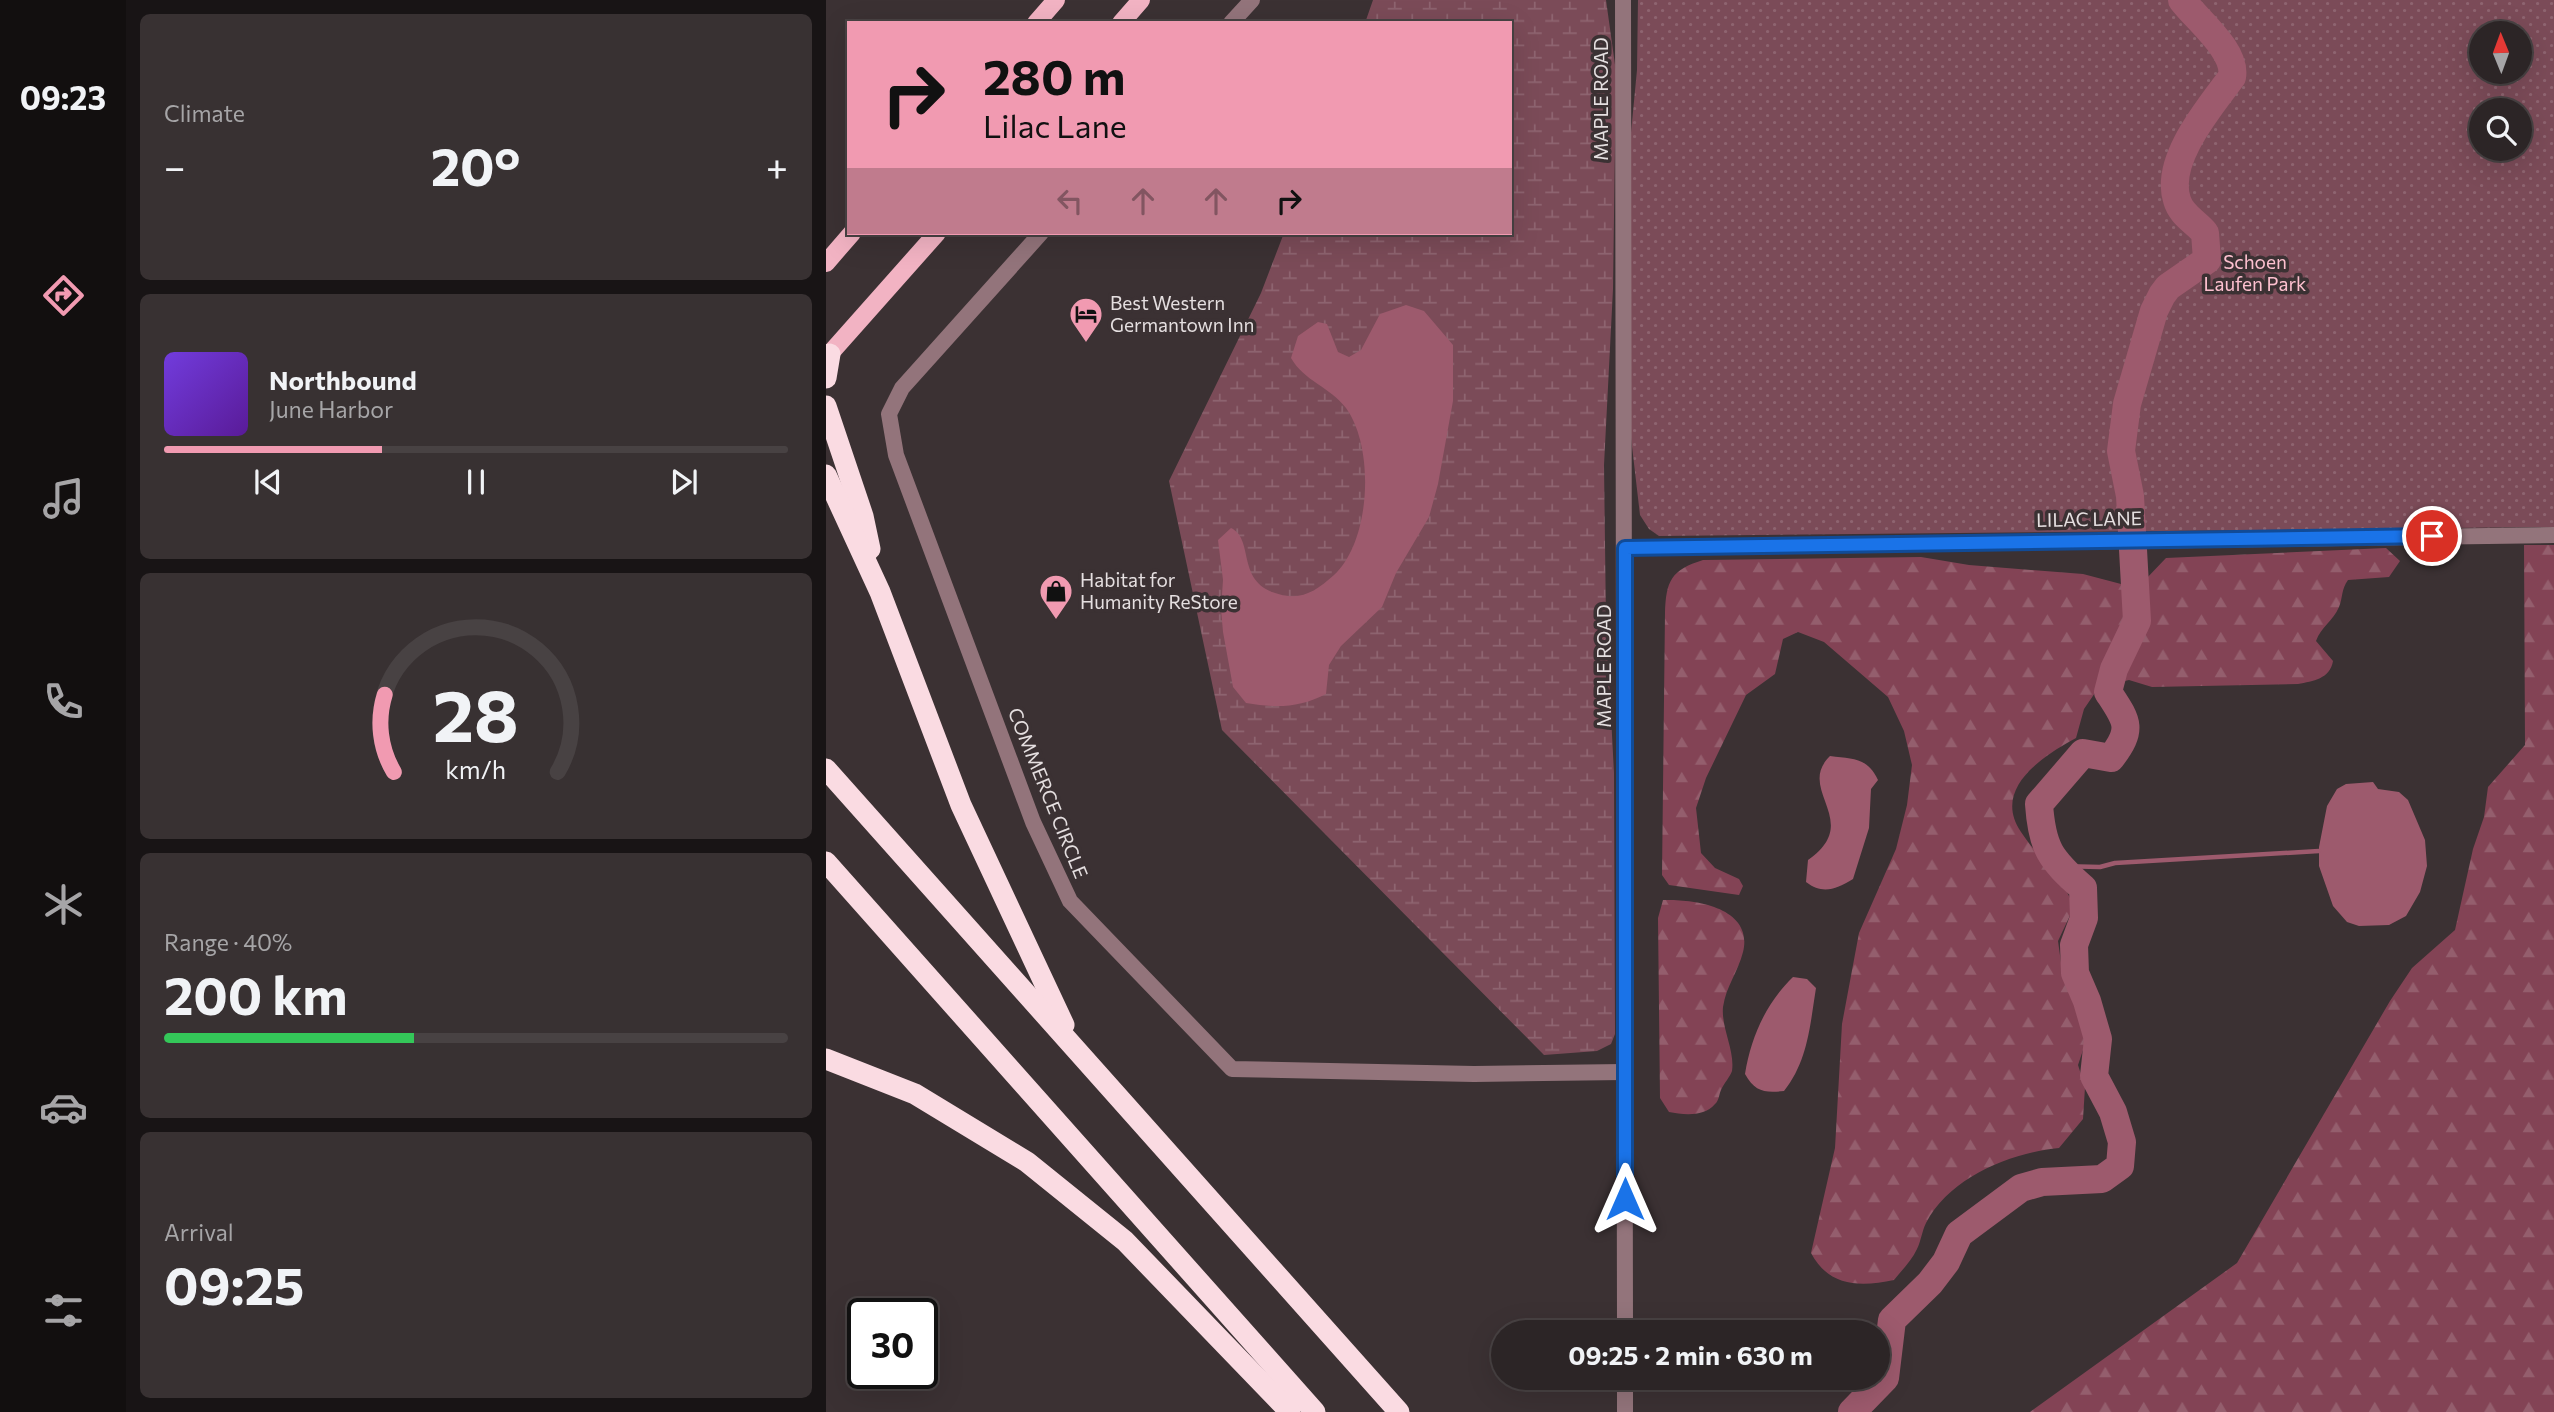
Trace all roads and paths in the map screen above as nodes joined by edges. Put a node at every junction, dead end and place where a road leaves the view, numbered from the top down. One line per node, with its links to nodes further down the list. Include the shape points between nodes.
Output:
1 (1056, 0): 5 (main road)
2 (1141, 0): 6 (main road)
3 (1252, 0): 7 (street)
4 (1623, 0): 17 (street, MAPLE ROAD)
5 (1038, 21)
6 (1123, 21)
7 (1233, 21)
8 (850, 235): 11 (main road)
9 (934, 235): 12 (main road)
10 (1039, 235): 23 (street, COMMERCE CIRCLE, via 902,388 889,414 896,455 1033,822 1070,901 1232,1069)
11 (826, 263)
12 (828, 356): 13 (highway)
13 (826, 378)
14 (826, 406): 18 (highway, via 863,516)
15 (826, 475): 18 (highway)
16 (2554, 535): 17 (street, LILAC LANE)
17 (1625, 548): 23 (street, MAPLE ROAD)
18 (880, 592): 21 (highway, via 961,805)
19 (826, 769): 21 (highway)
20 (826, 862): 27 (highway)
21 (1074, 1047): 28 (highway)
22 (826, 1059): 26 (highway, via 915,1094 1027,1162 1125,1241)
23 (1624, 1072): 24 (street, MAPLE ROAD)
24 (1625, 1320)
25 (1625, 1390): 29 (street)
26 (1290, 1412)
27 (1315, 1412)
28 (1399, 1412)
29 (1625, 1412)

